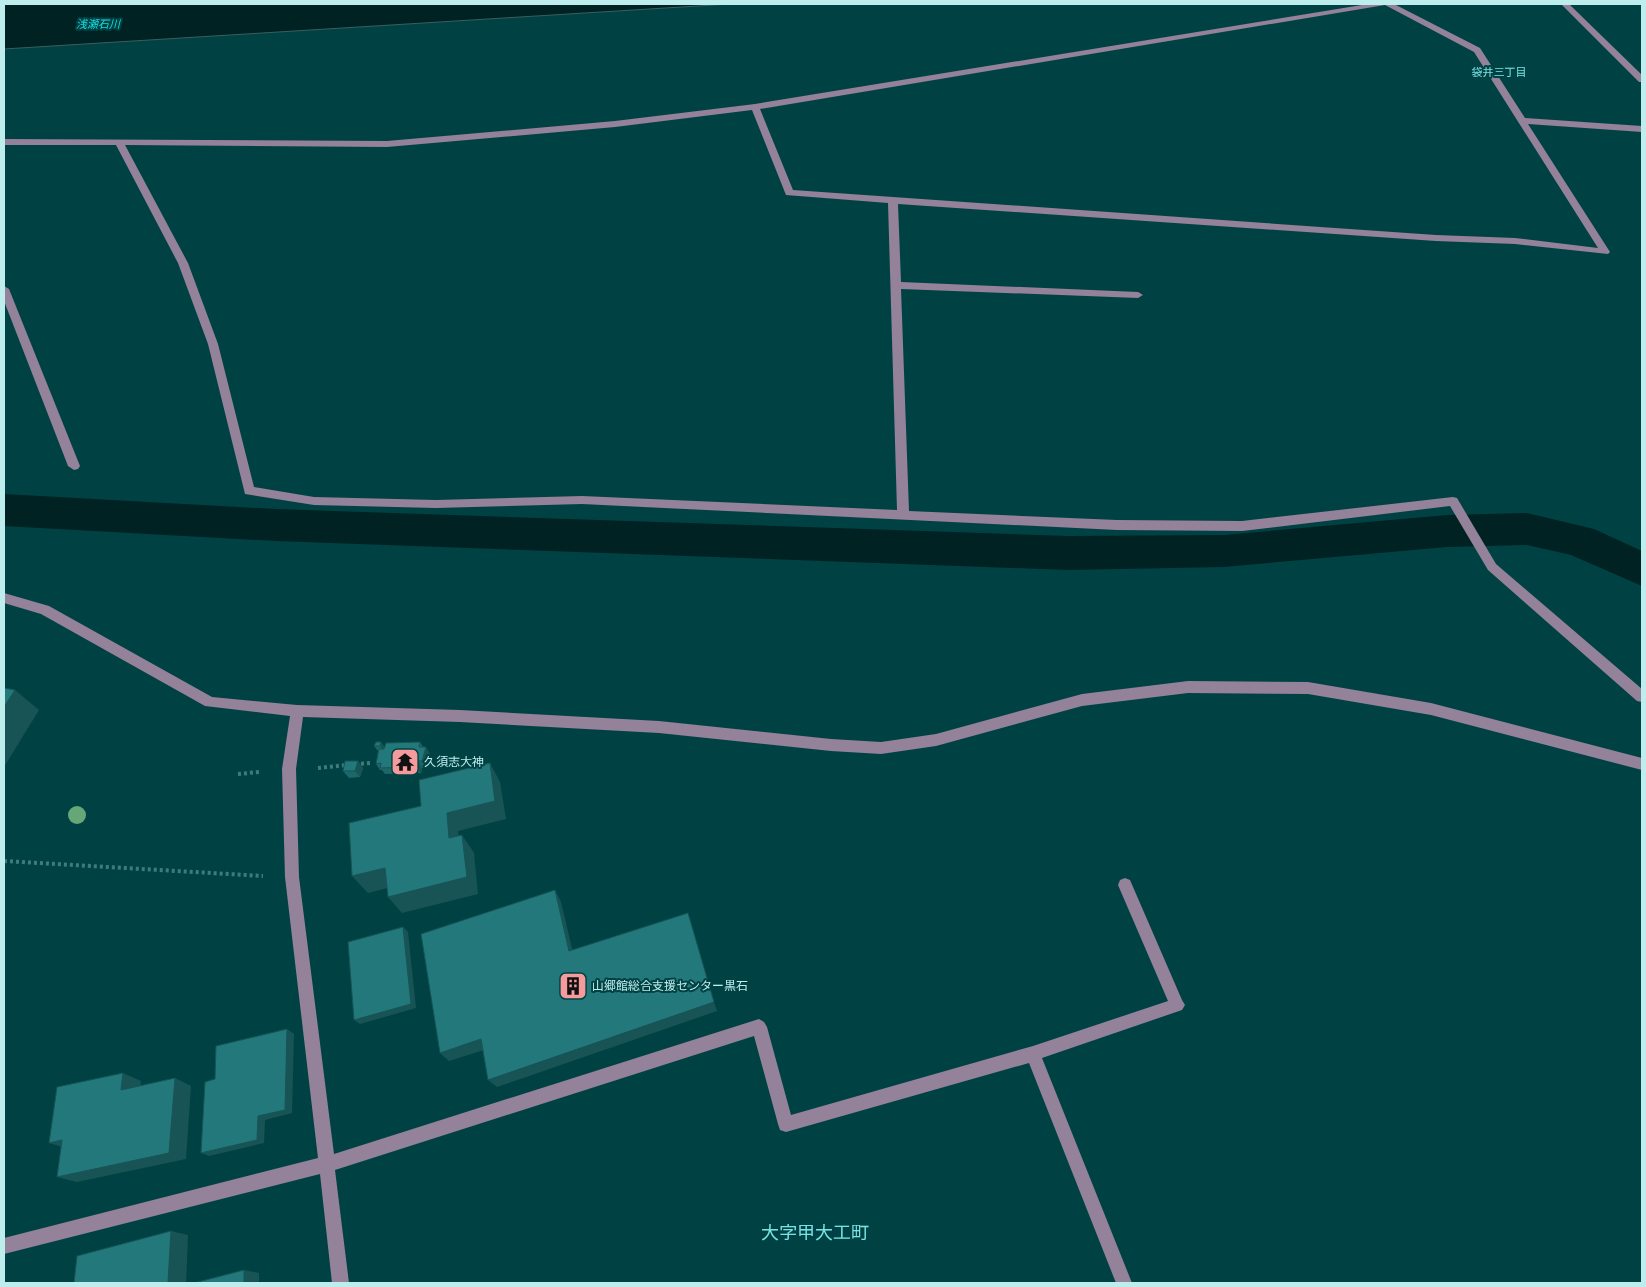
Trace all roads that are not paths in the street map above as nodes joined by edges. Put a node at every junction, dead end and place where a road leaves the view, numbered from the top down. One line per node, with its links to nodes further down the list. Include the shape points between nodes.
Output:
1 (1381, 4): 5 (street)
2 (1388, 4): 6 (street, via 1478,50)
3 (1565, 4): 4 (street)
4 (1642, 80)
5 (755, 107): 9 (street, via 615,124 387,144); 10 (street, via 789,193)
6 (1524, 121): 7 (street); 10 (street, via 1605,252 1515,241)
7 (1642, 129)
8 (4, 142): 9 (street)
9 (119, 143): 15 (street, via 186,272 213,344 249,491 314,502 436,504 582,500)
10 (893, 200): 11 (street)
11 (896, 285): 13 (street); 15 (street)
12 (4, 289): 14 (street)
13 (1138, 295)
14 (74, 466)
15 (903, 514): 17 (street, via 1117,525 1242,526 1453,501 1492,568)
16 (4, 598): 18 (street, via 45,610 210,702)
17 (1642, 697)
18 (297, 711): 19 (street, via 659,727 881,748 936,740 1082,700 1188,688 1308,688 1431,709); 22 (street, via 289,769 292,877)
19 (1642, 764)
20 (1125, 885): 21 (street, via 1177,1005)
21 (1033, 1054): 22 (street, via 786,1124 759,1026); 25 (street)
22 (328, 1164): 23 (street); 24 (street)
23 (4, 1246)
24 (341, 1283)
25 (1124, 1283)

